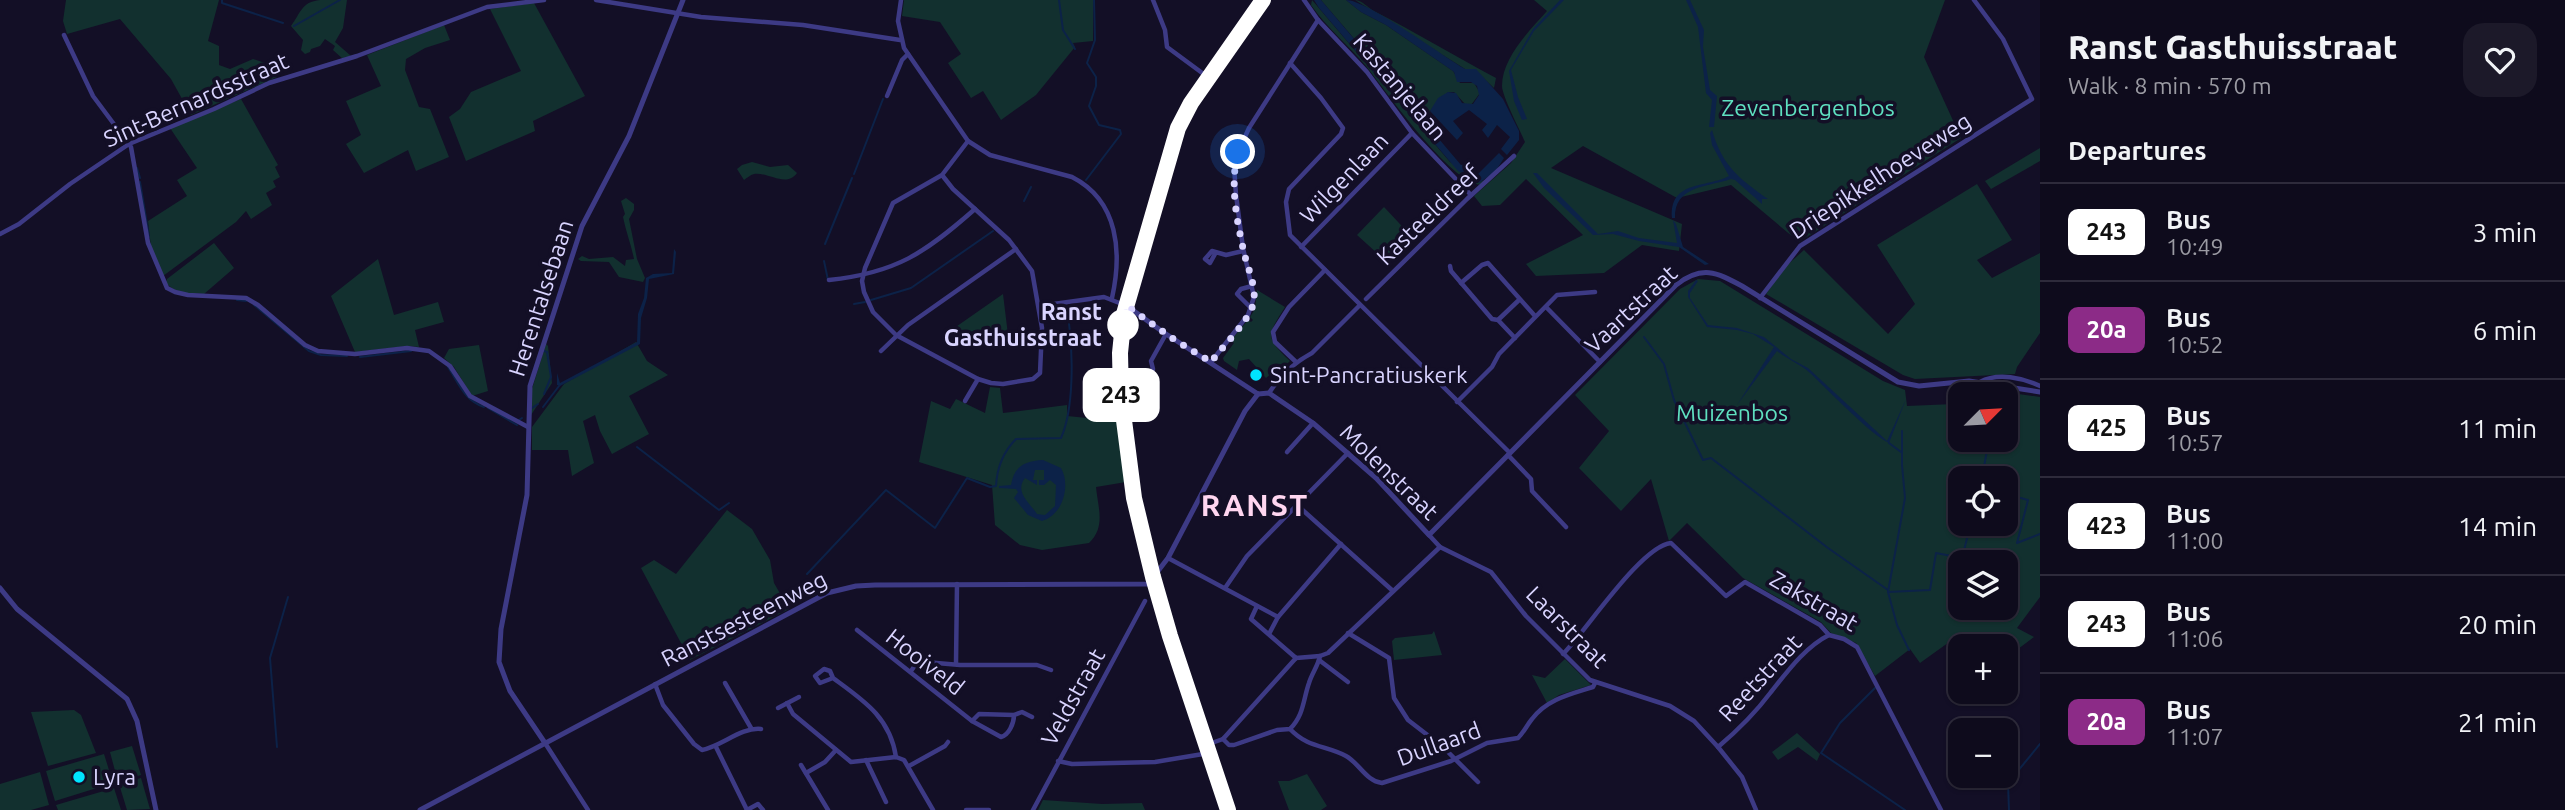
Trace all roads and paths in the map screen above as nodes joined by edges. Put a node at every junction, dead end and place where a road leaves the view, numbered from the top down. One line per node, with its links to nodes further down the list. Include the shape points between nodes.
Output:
1 (544, 0): 19 (street, Sint-Bernardsstraat, via 487,7 285,77)
2 (596, 0): 9 (street)
3 (683, 0): 9 (street, Herentalsebaan)
4 (901, 0): 12 (street)
5 (1153, 0): 15 (street, via 1167,47)
6 (1264, 0): 15 (main road)
7 (1304, 0): 10 (street, Kastanjelaan)
8 (1974, 0): 37 (street, Driepikkelhoeveweg, via 2003,40 2032,99 1800,246)
9 (678, 14): 12 (street, via 803,25); 68 (street, Herentalsebaan, via 629,136 582,226 532,376)
10 (1318, 20): 14 (street); 17 (street, Kastanjelaan, via 1367,72)
11 (64, 35): 19 (street, via 93,96)
12 (901, 40): 13 (street)
13 (908, 54): 16 (street); 18 (street)
14 (1290, 63): 25 (street, via 1343,128 1289,189 1289,230); 27 (street, via 1243,139 1234,166)
15 (1209, 78): 42 (main road, via 1174,140)
16 (887, 96)
17 (1412, 133): 22 (street, Kastanjelaan); 25 (street, Wilgenlaan)
18 (968, 141): 21 (street); 36 (street, via 990,155 1083,183 1107,211 1115,234 1118,270)
19 (129, 144): 24 (street, Sint-Bernardsstraat); 68 (street, via 148,243 167,288 188,295 246,298 318,351 429,351 450,366 470,396)
20 (1514, 156): 22 (street, Kasteeldreef)
21 (942, 175): 23 (street); 31 (street, via 892,203)
22 (1471, 195): 38 (street, Kasteeldreef)
23 (975, 209): 26 (street); 31 (street, via 909,260)
24 (0, 234)
25 (1301, 247): 30 (street)
26 (1016, 249): 40 (street, via 1032,271); 48 (street)
27 (1244, 251): 28 (street); 34 (street)
28 (1215, 254)
29 (1450, 266): 33 (street)
30 (1325, 270): 41 (street); 52 (street, via 1289,307 1273,332 1275,342)
31 (863, 275): 32 (street); 48 (street, via 873,312)
32 (829, 280)
33 (1461, 283): 39 (street, via 1488,263); 46 (street)
34 (1252, 286): 44 (street); 44 (street, via 1237,294)
35 (1595, 292): 43 (street, via 1560,293)
36 (1112, 298): 40 (street); 42 (street)
37 (1760, 298): 53 (street, Vaartstraat, via 1715,273 1688,277); 55 (street, Vaartstraat, via 1898,382 1919,386)
38 (1366, 299)
39 (1519, 300): 45 (street); 46 (street)
40 (1041, 305): 54 (street, via 1040,373 1033,379 1003,384)
41 (1360, 305): 52 (street, via 1312,353); 66 (street)
42 (1127, 306): 47 (street); 78 (main road, via 1121,397 1134,498)
43 (1546, 307): 45 (street); 53 (street)
44 (1251, 308): 51 (street)
45 (1535, 316): 49 (street)
46 (1498, 320): 49 (street)
47 (1166, 334): 51 (street); 61 (street)
48 (896, 335): 50 (street); 54 (street)
49 (1515, 338): 66 (street)
50 (881, 351)
51 (1211, 362): 64 (street)
52 (1296, 362): 63 (street)
53 (1600, 362): 71 (street, Vaartstraat)
54 (978, 379): 65 (street)
55 (1948, 382)
56 (1951, 382): 57 (street, Vaartstraat)
57 (1969, 382)
58 (1982, 382): 59 (street, Vaartstraat, via 2011,378)
59 (2040, 386)
60 (2018, 389): 62 (street, Vaartstraat)
61 (1140, 391)
62 (2040, 392)
63 (1269, 393): 64 (street); 67 (street, Molenstraat)
64 (1258, 394): 77 (street, Ranstsesteenweg)
65 (965, 401)
66 (1457, 402): 71 (street)
67 (1313, 422): 69 (street, Molenstraat); 70 (street, Molenstraat)
68 (528, 427): 114 (street, Herentalsebaan, via 527,495 499,662 510,691)
69 (1287, 452)
70 (1348, 453): 72 (street); 74 (street, Molenstraat)
71 (1509, 454): 73 (street, via 1531,479 1536,496); 74 (street, Vaartstraat)
72 (1297, 505): 75 (street); 83 (street, via 1238,566)
73 (1566, 527)
74 (1429, 535): 76 (street, Molenstraat)
75 (1340, 544): 84 (street); 87 (street)
76 (1440, 547): 84 (street); 92 (street, Laarstraat, via 1492,572)
77 (1168, 558): 79 (street, Ranstsesteenweg); 83 (street)
78 (1150, 561): 79 (street); 80 (main road)
79 (1162, 565): 80 (street, Ranstsesteenweg)
80 (1153, 577): 81 (street, Ranstsesteenweg, via 1147,586); 115 (main road)
81 (957, 584): 95 (street); 102 (street, Ranstsesteenweg, via 864,585 827,593)
82 (0, 587): 129 (street, via 17,609 127,699 137,721)
83 (1225, 588): 86 (street)
84 (1393, 591): 89 (street)
85 (1145, 601): 123 (street, Veldstraat)
86 (1257, 606): 87 (street); 90 (street, via 1251,619)
87 (1278, 617): 90 (street)
88 (856, 630): 97 (street, Hooiveld)
89 (1348, 633): 94 (street); 121 (street, via 1389,658 1394,698 1406,718)
90 (1269, 634): 93 (street)
91 (1829, 635): 92 (street, Zakstraat, via 1820,625 1745,582 1726,596 1667,543 1635,569); 117 (street, Reetstraat, via 1791,667); 141 (street, Zakstraat, via 1860,650)
92 (1563, 654): 100 (street, Laarstraat)
93 (1296, 658): 94 (street); 112 (street)
94 (1320, 658): 99 (street); 111 (street, via 1302,712)
95 (957, 663): 96 (street, via 1037,665); 97 (street, via 920,663)
96 (1051, 670)
97 (911, 671): 108 (street, Hooiveld)
98 (833, 678): 120 (street, via 880,716 894,740)
99 (1348, 682)
100 (1595, 682): 117 (street, Laarstraat, via 1677,709); 121 (street, Dullaard, via 1593,687 1568,693 1545,706 1518,738 1487,743)
101 (725, 683): 109 (street)
102 (652, 685): 114 (street, Ranstsesteenweg); 116 (street, via 698,748)
103 (799, 697): 104 (street)
104 (787, 704): 105 (street); 118 (street)
105 (778, 708)
106 (1014, 715): 107 (street, Hooiveld, via 1022,712); 108 (street, Hooiveld, via 979,714); 108 (street, Hooiveld, via 1001,737)
107 (1032, 717)
108 (972, 721)
109 (751, 728): 110 (street); 116 (street)
110 (761, 729)
111 (1290, 729): 112 (street, via 1234,745); 121 (street, Dullaard, via 1305,742 1348,757 1379,783)
112 (1223, 738): 115 (street)
113 (948, 742): 125 (street)
114 (545, 743): 130 (street, Ranstsesteenweg); 131 (street, Herentalsebaan)
115 (1206, 745): 119 (main road)
116 (716, 747): 132 (street)
117 (1718, 747): 140 (street, Laarstraat, via 1746,783)
118 (836, 750): 122 (street, via 851,762); 126 (street)
119 (1209, 753): 123 (street, via 1155,762); 139 (main road)
120 (896, 757): 122 (street); 125 (street)
121 (1455, 758): 127 (street)
122 (866, 760): 128 (street)
123 (1058, 761): 138 (street, Veldstraat)
124 (801, 765): 126 (street)
125 (909, 766): 135 (street)
126 (806, 773): 134 (street)
127 (1478, 782)
128 (886, 802)
129 (156, 810)
130 (420, 810)
131 (588, 810)
132 (747, 810): 133 (street, via 758,804)
133 (764, 810)
134 (828, 810)
135 (933, 810)
136 (965, 810): 137 (street)
137 (989, 810)
138 (1033, 810)
139 (1228, 810)
140 (1756, 810)
141 (1941, 810)

